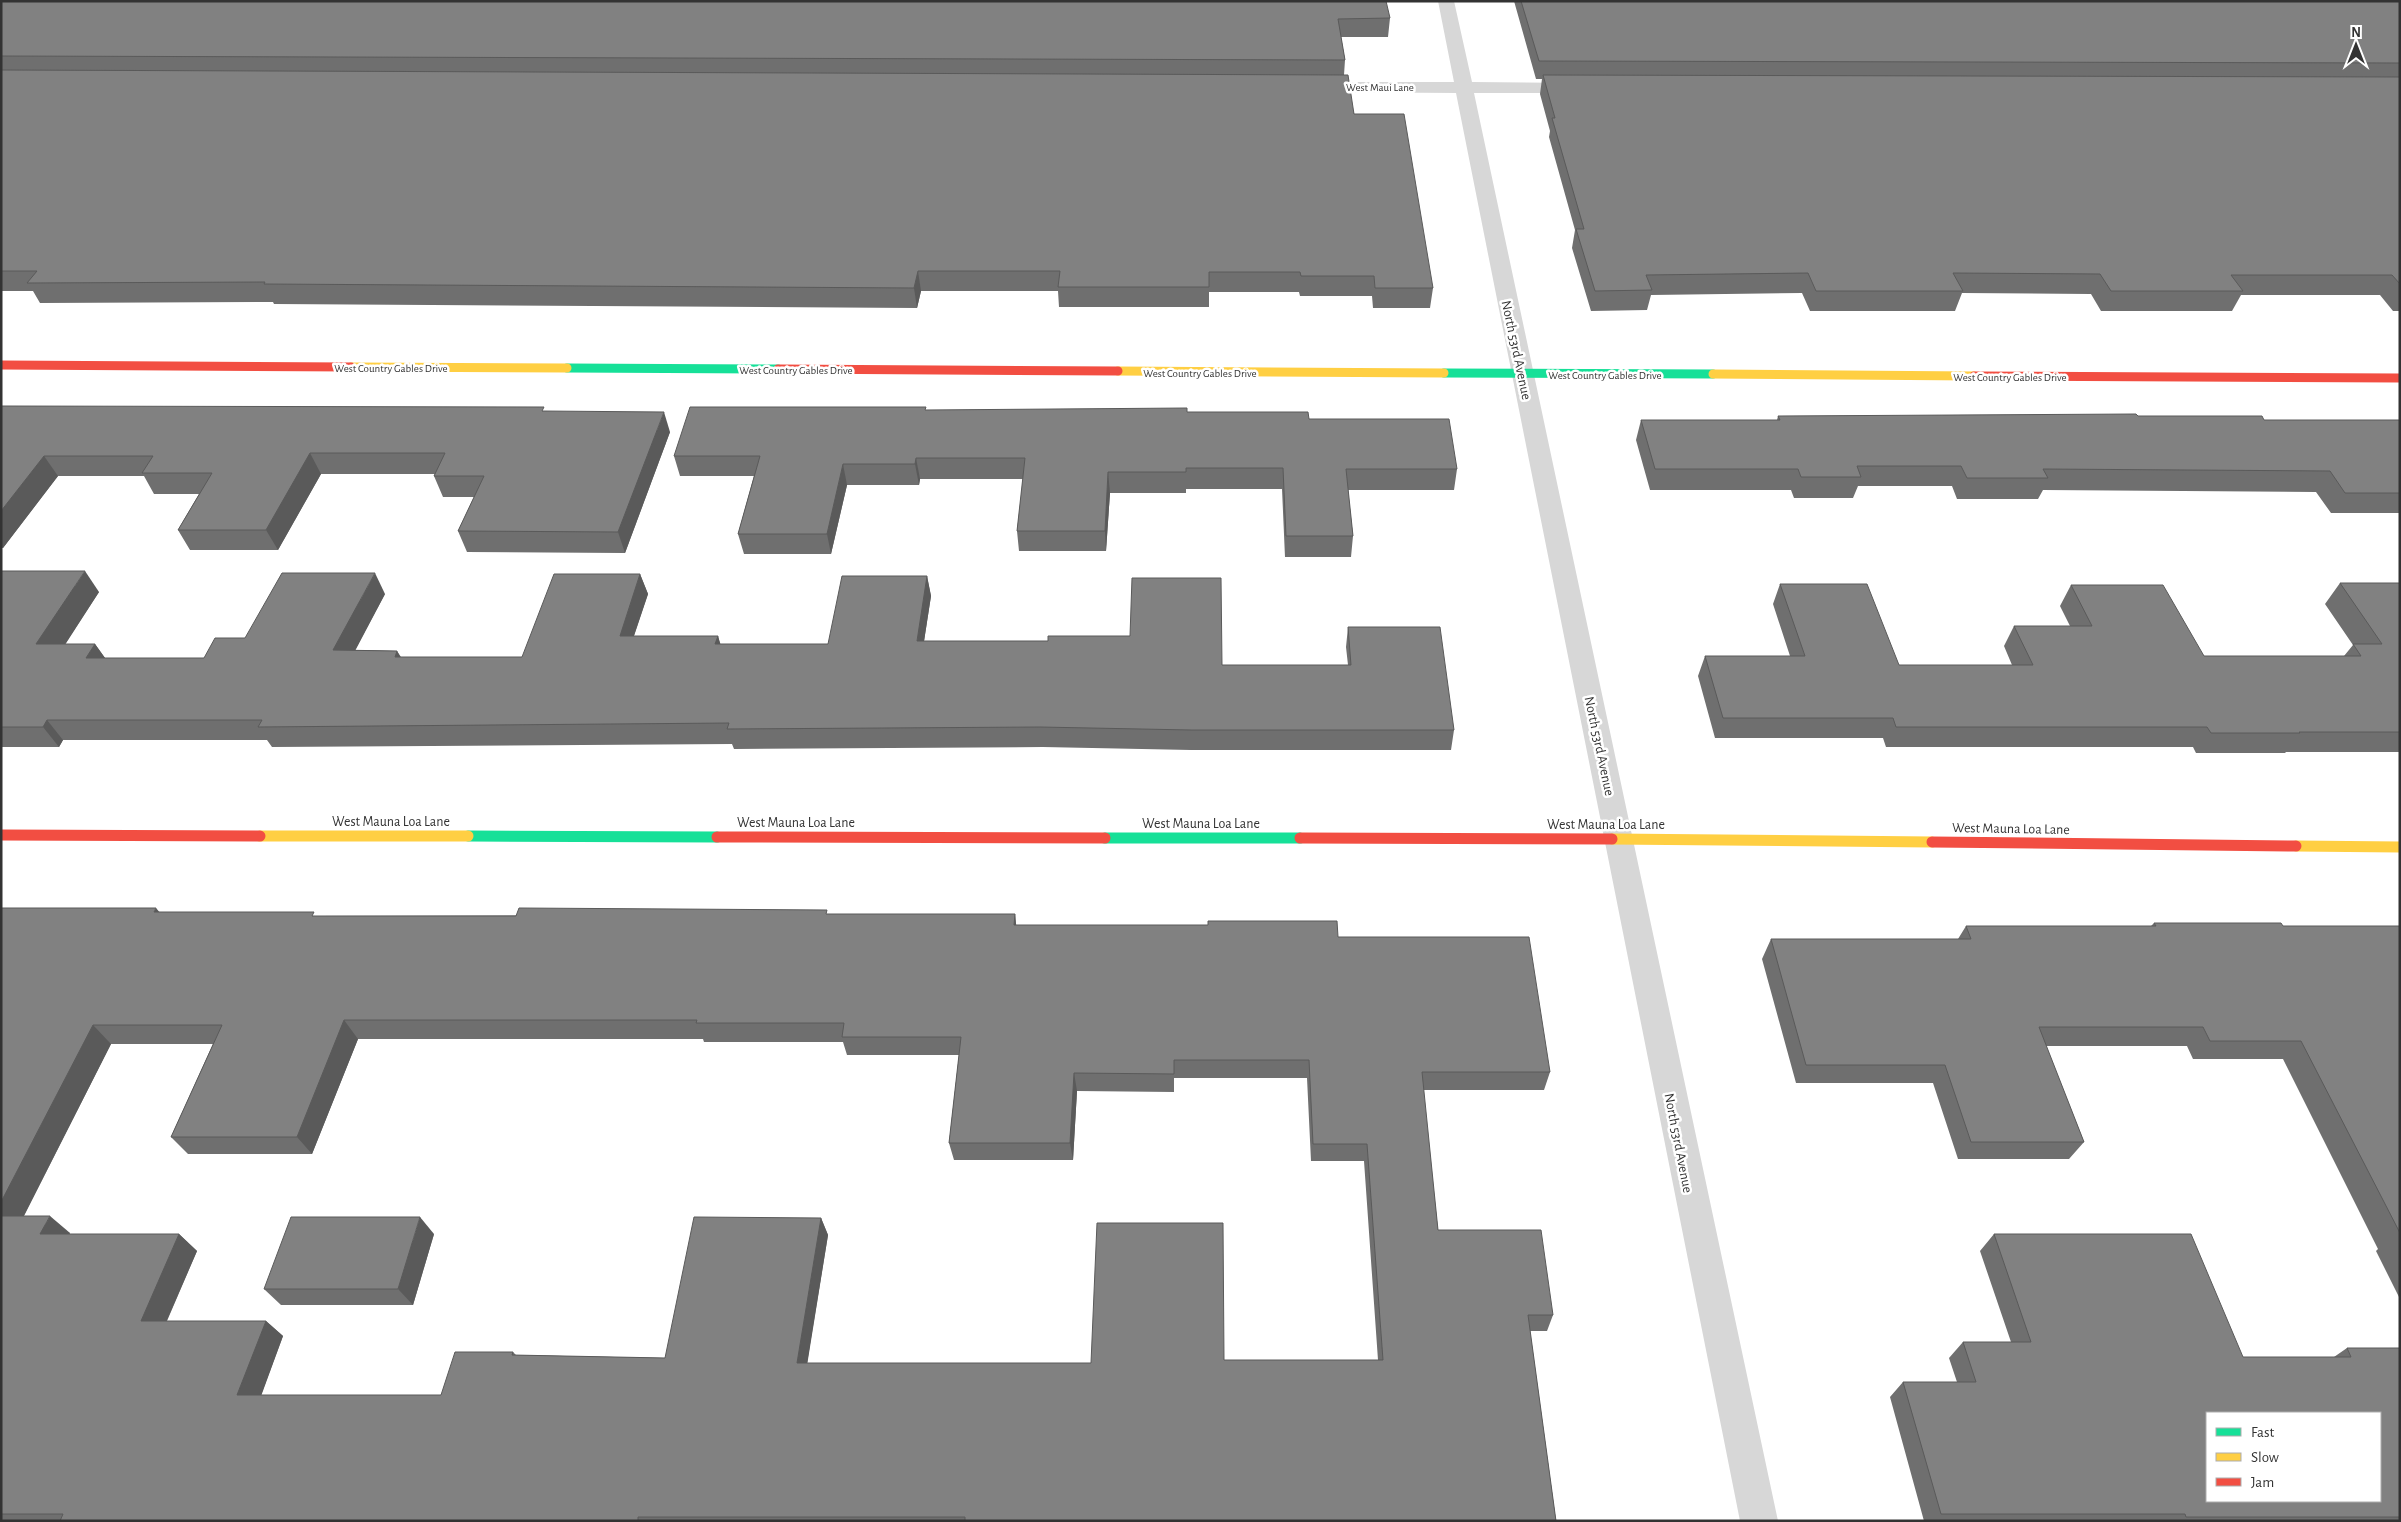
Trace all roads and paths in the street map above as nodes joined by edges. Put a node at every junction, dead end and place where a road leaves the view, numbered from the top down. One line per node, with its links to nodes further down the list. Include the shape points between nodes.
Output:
1 (1446, 1): 3 (street, North 53rd Avenue)
2 (1295, 87): 3 (street, West Maui Lane)
3 (1464, 87): 4 (street, West Maui Lane); 6 (street, North 53rd Avenue)
4 (1593, 88)
5 (1, 365): 6 (street, West Country Gables Drive)
6 (1522, 375): 7 (street, West Country Gables Drive); 9 (street, North 53rd Avenue)
7 (2400, 378)
8 (1, 835): 9 (street, West Mauna Loa Lane)
9 (1619, 839): 10 (street, West Mauna Loa Lane); 11 (street, North 53rd Avenue)
10 (2400, 847)
11 (1759, 1521)

